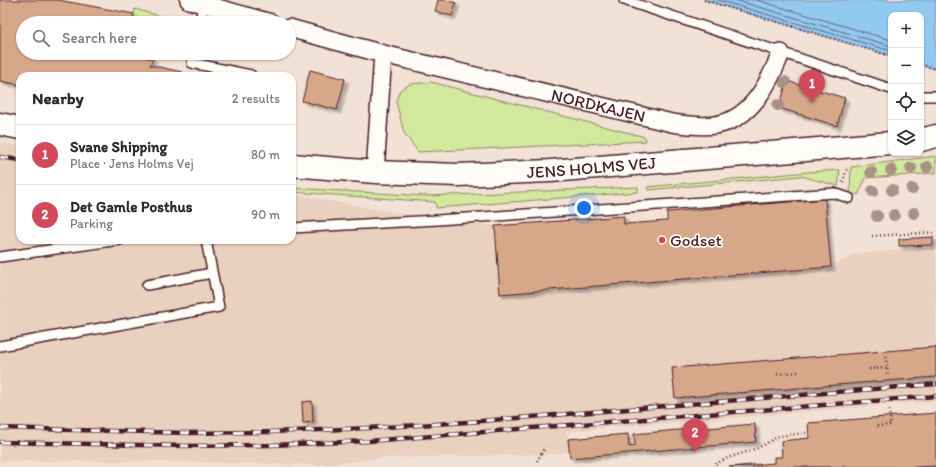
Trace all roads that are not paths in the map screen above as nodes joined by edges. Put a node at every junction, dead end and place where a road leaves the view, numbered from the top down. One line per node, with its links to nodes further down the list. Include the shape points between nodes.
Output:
1 (624, 0): 6 (lane)
2 (196, 2): 3 (lane); 4 (street)
3 (199, 16)
4 (246, 16)
5 (296, 30): 7 (street, NORDKAJEN)
6 (781, 53): 7 (street, NORDKAJEN, via 760,95 743,114 716,125 699,126 672,123); 10 (lane)
7 (383, 54): 19 (street)
8 (193, 60): 9 (lane, via 192,63)
9 (236, 72)
10 (888, 88)
11 (924, 96): 12 (lane)
12 (936, 96)
13 (0, 124): 14 (main road)
14 (16, 127)
15 (936, 136): 16 (main road)
16 (924, 139)
17 (888, 143): 19 (main road, JENS HOLMS VEJ, via 550,171 458,174)
18 (296, 165): 19 (main road, JENS HOLMS VEJ)
19 (375, 172)
20 (849, 198): 21 (lane, via 834,193)
21 (296, 228)
22 (90, 244): 24 (lane)
23 (207, 244): 25 (lane)
24 (0, 256)
25 (212, 274): 26 (lane); 27 (lane, via 219,307)
26 (147, 285)
27 (0, 346)

